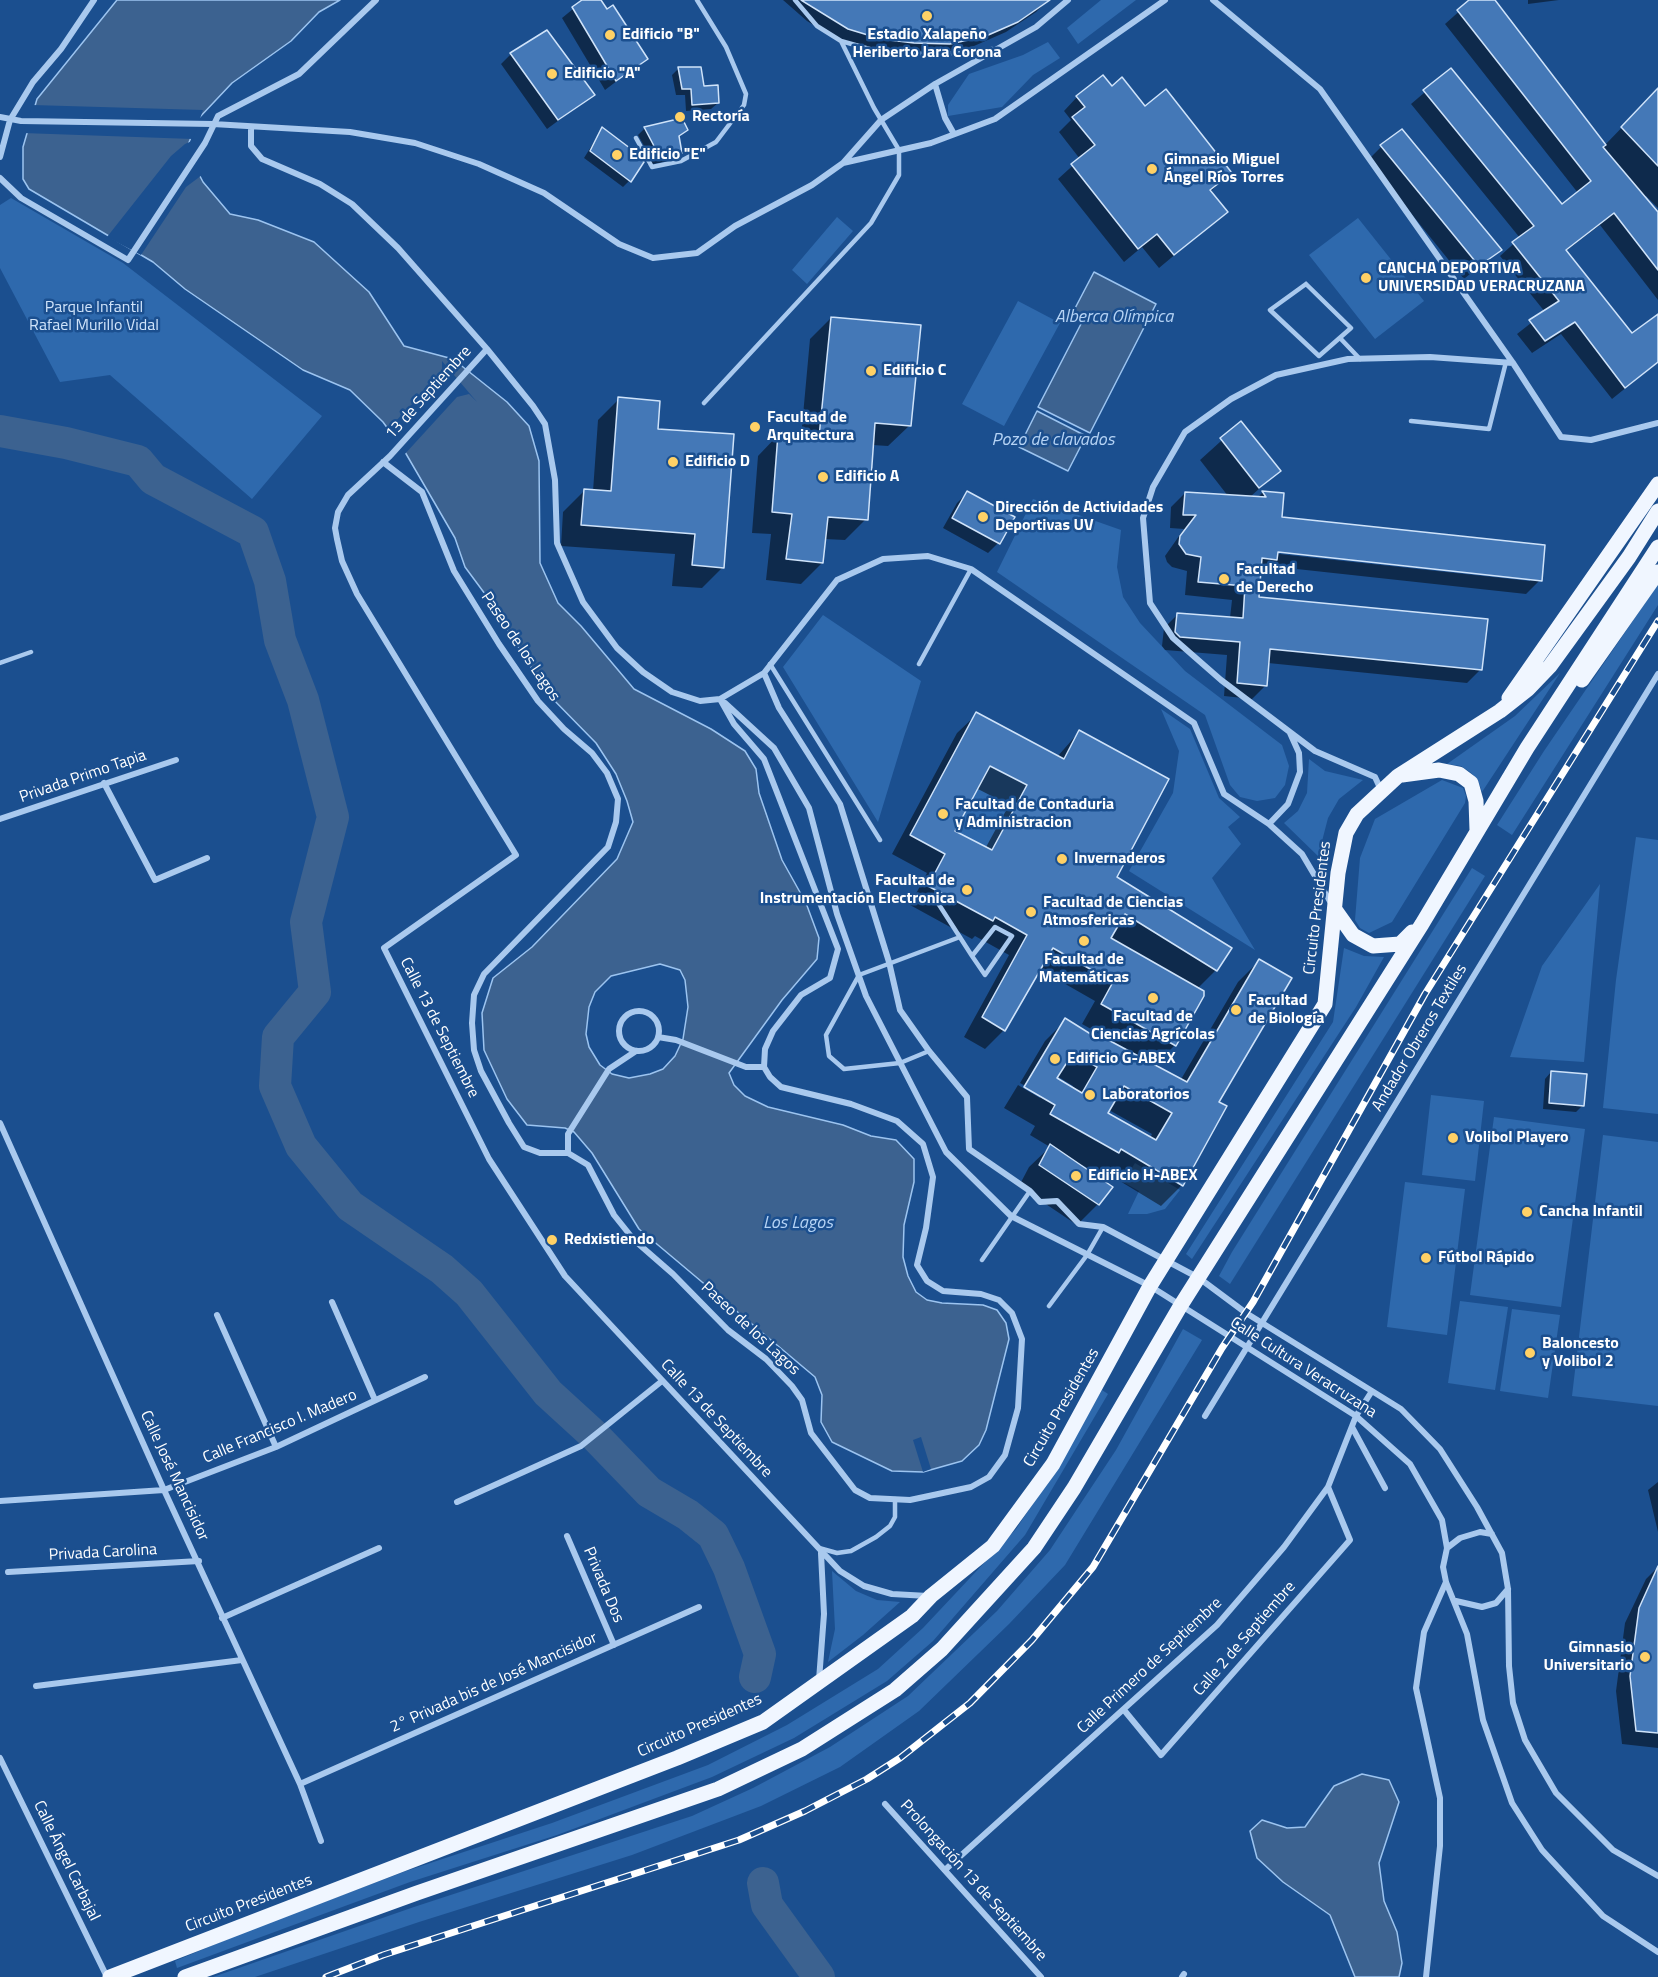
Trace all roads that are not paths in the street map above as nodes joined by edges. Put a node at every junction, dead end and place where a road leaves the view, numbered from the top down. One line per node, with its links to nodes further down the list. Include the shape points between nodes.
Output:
1 (94, 0): 12 (street)
2 (376, 0): 14 (street, via 299,74 238,104 218,116)
3 (698, 0): 17 (lane, via 726,47 746,94 744,105 716,142 681,161 652,167)
4 (795, 0): 8 (lane, via 817,26)
5 (1068, 0): 9 (street, via 1036,27)
6 (1165, 0): 16 (street, via 995,119)
7 (1213, 0): 25 (street, via 1320,89)
8 (841, 40): 9 (lane, via 902,54); 13 (lane)
9 (992, 50): 10 (street)
10 (935, 84): 13 (street); 16 (street)
11 (0, 117): 12 (street)
12 (10, 120): 14 (street); 19 (street)
13 (881, 120): 18 (lane); 20 (street)
14 (213, 124): 15 (street); 21 (street, via 205,143 128,261 21,198)
15 (250, 127): 20 (street, via 350,132 415,142 479,164 544,193 619,244 653,258 697,253 735,226 812,185); 23 (street, via 251,146 262,159 320,184 352,204 398,248)
16 (954, 134): 18 (street)
17 (636, 138)
18 (899, 150): 20 (street); 26 (lane, via 899,175 872,223)
19 (0, 157)
20 (843, 163)
21 (0, 178)
22 (1340, 338): 22 (lane, via 1319,356 1270,310 1306,285 1351,328); 24 (lane)
23 (487, 349): 29 (street, 13 de Septiembre); 42 (street, via 545,424 555,480 557,543 582,602 617,648 643,672 672,692 700,701)
24 (1360, 359): 25 (street, via 1430,357); 44 (street, via 1276,375 1231,399 1185,432 1153,487 1143,518 1150,603 1167,629 1221,680)
25 (1510, 363): 27 (lane, via 1489,429); 28 (street, via 1561,437 1591,440)
26 (704, 403)
27 (1411, 421)
28 (1658, 423)
29 (390, 456): 30 (street, Calle 13 de Septiembre)
30 (383, 462): 68 (street, Paseo de los Lagos, via 422,492 454,571 499,644 538,701 592,753 607,773 618,799 608,848 484,974 474,995 474,1050 509,1123 524,1147 540,1153); 84 (street, Calle 13 de Septiembre, via 348,495 338,512 335,528 342,561 357,594 516,855 384,948 489,1159 565,1276)
31 (1658, 484): 43 (main road)
32 (1658, 511): 43 (main road, Circuito Presidentes, via 1629,557 1538,678)
33 (1658, 547): 45 (main road)
34 (971, 569): 38 (street, via 928,556 883,559 837,580); 39 (lane); 51 (street, via 1194,723 1224,794)
35 (1658, 572): 45 (main road, via 1599,659)
36 (31, 652): 37 (lane)
37 (0, 663)
38 (770, 664): 40 (street); 53 (lane)
39 (919, 664)
40 (764, 673): 42 (street); 60 (street, via 779,708 840,804)
41 (1658, 674): 81 (street, Andador Obreros Textiles)
42 (720, 699): 61 (street, Calle Cultura Veracruzana, via 774,748 808,808 837,914); 66 (street, via 764,759 838,948 830,978 801,995 773,1031 765,1049)
43 (1500, 711): 47 (main road, Circuito Presidentes)
44 (1290, 732): 49 (street, via 1315,751 1375,777); 51 (street, via 1299,753 1300,772 1288,804)
45 (1527, 748): 52 (main road)
46 (176, 760): 48 (street, Privada Primo Tapia)
47 (1398, 776): 49 (main road, Circuito Presidentes); 52 (main road, via 1439,770 1459,774 1471,783)
48 (104, 783): 50 (street, Privada Primo Tapia); 54 (street, via 155,880)
49 (1381, 790): 56 (main road, Circuito Presidentes, via 1357,814 1346,834)
50 (0, 819)
51 (1269, 824): 56 (street, via 1302,854)
52 (1477, 830): 57 (main road)
53 (880, 840)
54 (207, 858)
55 (936, 900): 58 (lane)
56 (1336, 911): 57 (main road, via 1353,935 1373,946 1400,944); 73 (main road, Circuito Presidentes, via 1325,1004)
57 (1422, 924): 75 (main road)
58 (960, 937): 59 (lane); 60 (lane)
59 (972, 956): 59 (lane, via 985,975 1012,936 995,927)
60 (889, 962): 61 (lane); 64 (street, via 900,1010)
61 (859, 975): 65 (street, Calle Cultura Veracruzana); 65 (lane, via 826,1035 829,1056 844,1069)
62 (658, 1037): 63 (street, via 652,1046); 63 (street, via 658,1023 648,1013 629,1014 619,1032 624,1044); 66 (street, via 680,1041 746,1067)
63 (636, 1051): 68 (street, via 609,1069 568,1134)
64 (928, 1051): 65 (lane); 69 (street, via 967,1097 969,1149)
65 (900, 1063): 70 (street, Calle Cultura Veracruzana, via 946,1152)
66 (764, 1067): 94 (street, Paseo de los Lagos, via 781,1087 851,1104 897,1121 923,1144 933,1177 917,1265 927,1281 943,1291 981,1294 999,1300 1012,1313 1022,1339 1018,1408 1005,1455 989,1477 938,1495)
67 (0, 1123): 93 (street, Calle José Mancisidor)
68 (568, 1153): 94 (street, Paseo de los Lagos, via 588,1165 614,1215 634,1240 792,1386 802,1400 811,1434 855,1490 870,1498)
69 (1030, 1191): 70 (lane); 71 (street, Calle Cultura Veracruzana, via 1040,1202 1057,1201 1079,1224)
70 (1011, 1216): 72 (street, Calle Cultura Veracruzana); 74 (lane)
71 (1103, 1227): 72 (lane); 73 (street, Calle Cultura Veracruzana)
72 (1087, 1255): 76 (street, Calle Cultura Veracruzana); 79 (lane)
73 (1166, 1259): 75 (street, Calle Cultura Veracruzana); 76 (main road, Circuito Presidentes)
74 (982, 1260)
75 (1199, 1278): 78 (main road); 81 (street, Calle Cultura Veracruzana)
76 (1150, 1286): 78 (street, Calle Cultura Veracruzana); 106 (main road, Circuito Presidentes, via 1053,1464 993,1546)
77 (332, 1302): 86 (street)
78 (1181, 1305): 82 (street, Calle Cultura Veracruzana); 123 (main road, via 1074,1488 1034,1548 942,1649 895,1690 802,1749 718,1789)
79 (1049, 1306)
80 (217, 1315): 90 (street)
81 (1262, 1323): 82 (street, Andador Obreros Textiles); 85 (street, Calle Cultura Veracruzana)
82 (1247, 1347): 87 (street, Andador Obreros Textiles); 88 (street, Calle Cultura Veracruzana)
83 (424, 1377): 86 (street, Calle Francisco I. Madero)
84 (662, 1381): 96 (street, via 580,1446); 101 (street, Calle 13 de Septiembre)
85 (1372, 1391): 88 (street, Calle Primero de Septiembre); 97 (street, Calle Cultura Veracruzana, via 1401,1409 1440,1449)
86 (375, 1400): 90 (street, Calle Francisco I. Madero)
87 (1205, 1416)
88 (1356, 1416): 89 (street, Calle Primero de Septiembre); 100 (street, Calle Cultura Veracruzana, via 1410,1464 1442,1520)
89 (1352, 1427): 91 (street, Calle Primero de Septiembre); 92 (street)
90 (276, 1447): 93 (street, Calle Francisco I. Madero)
91 (1329, 1487): 114 (street, Calle Primero de Septiembre, via 1217,1625); 114 (street, Calle 2 de Septiembre, via 1350,1540 1161,1755)
92 (1385, 1488)
93 (164, 1490): 95 (street, Calle Francisco I. Madero); 102 (street, Calle José Mancisidor)
94 (895, 1499): 101 (lane, via 895,1517 890,1526 868,1542 851,1551)
95 (0, 1501)
96 (457, 1502)
97 (1492, 1534): 100 (street, via 1470,1535); 105 (street, Calle Cultura Veracruzana, via 1502,1553)
98 (567, 1536): 110 (street, Privada Dos)
99 (379, 1548): 109 (street)
100 (1447, 1548): 104 (street, Calle Cultura Veracruzana, via 1443,1567)
101 (819, 1550): 106 (street, Calle 13 de Septiembre, via 840,1571 864,1586 892,1594); 112 (street, via 824,1614)
102 (199, 1561): 103 (street, Privada Carolina); 109 (street, Calle José Mancisidor)
103 (8, 1572)
104 (1446, 1582): 107 (street, Calle Cultura Veracruzana); 125 (street, via 1424,1632 1416,1688 1440,1798 1440,1846)
105 (1508, 1589): 107 (street, via 1496,1603 1482,1608); 120 (street, Calle Cultura Veracruzana, via 1513,1703 1525,1740 1556,1793 1613,1850)
106 (931, 1596): 112 (main road, Circuito Presidentes, via 912,1616)
107 (1456, 1601): 121 (street, Calle Cultura Veracruzana, via 1467,1634 1483,1720 1512,1803 1542,1850 1603,1916)
108 (699, 1607): 110 (street, 2° Privada bis de José Mancisidor)
109 (222, 1618): 111 (street, Calle José Mancisidor)
110 (614, 1645): 116 (street, 2° Privada bis de José Mancisidor)
111 (242, 1660): 113 (street); 116 (street, Calle José Mancisidor)
112 (819, 1682): 122 (main road, Circuito Presidentes, via 763,1722 687,1754)
113 (36, 1686)
114 (1124, 1710): 119 (street, Calle Primero de Septiembre)
115 (0, 1758): 122 (street, Calle Ángel Carbajal)
116 (300, 1784): 118 (street, Calle José Mancisidor)
117 (885, 1804): 119 (street, Prolongación 13 de Septiembre)
118 (321, 1841)
119 (946, 1869): 124 (street, Prolongación 13 de Septiembre)
120 (1658, 1876)
121 (1658, 1952)
122 (109, 1977)
123 (185, 1977)
124 (1041, 1977)
125 (1426, 1977)

